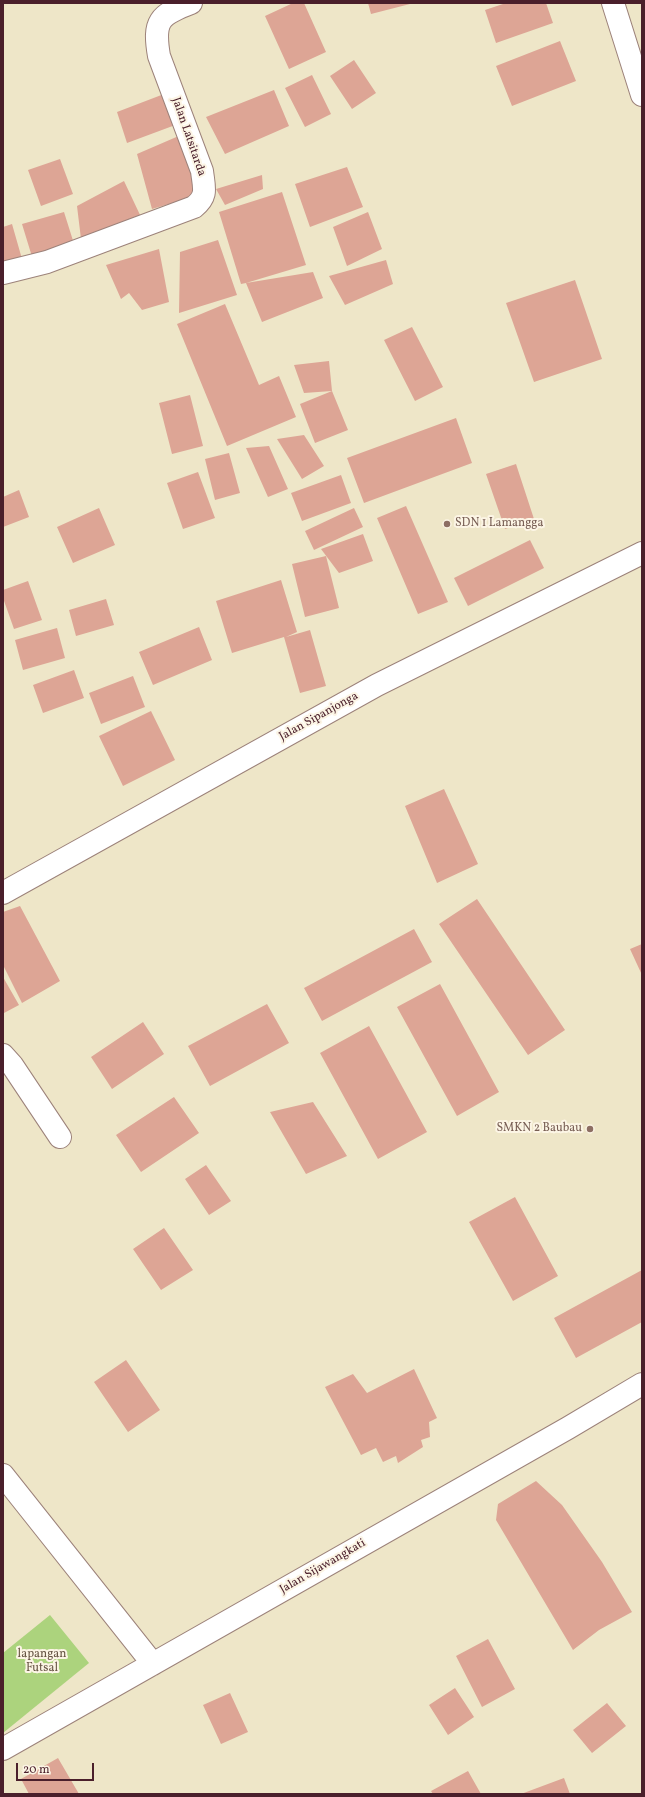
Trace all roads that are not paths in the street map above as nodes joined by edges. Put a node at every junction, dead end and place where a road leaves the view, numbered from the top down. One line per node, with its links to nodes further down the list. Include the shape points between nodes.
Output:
1 (191, 3): 4 (street, Jalan Latsitarda, via 170,10 164,16 157,27 156,39 159,56 202,171 202,201 194,207 48,262)
2 (619, 5): 3 (street)
3 (642, 95)
4 (3, 273)
5 (642, 554): 6 (street, Jalan Sipanjonga, via 376,685)
6 (3, 893)
7 (3, 1055): 8 (street)
8 (60, 1137)
9 (642, 1384): 11 (street, Jalan Sijawangkati)
10 (3, 1475): 11 (street)
11 (153, 1664): 12 (street, Jalan Sijawangkati)
12 (3, 1749)

